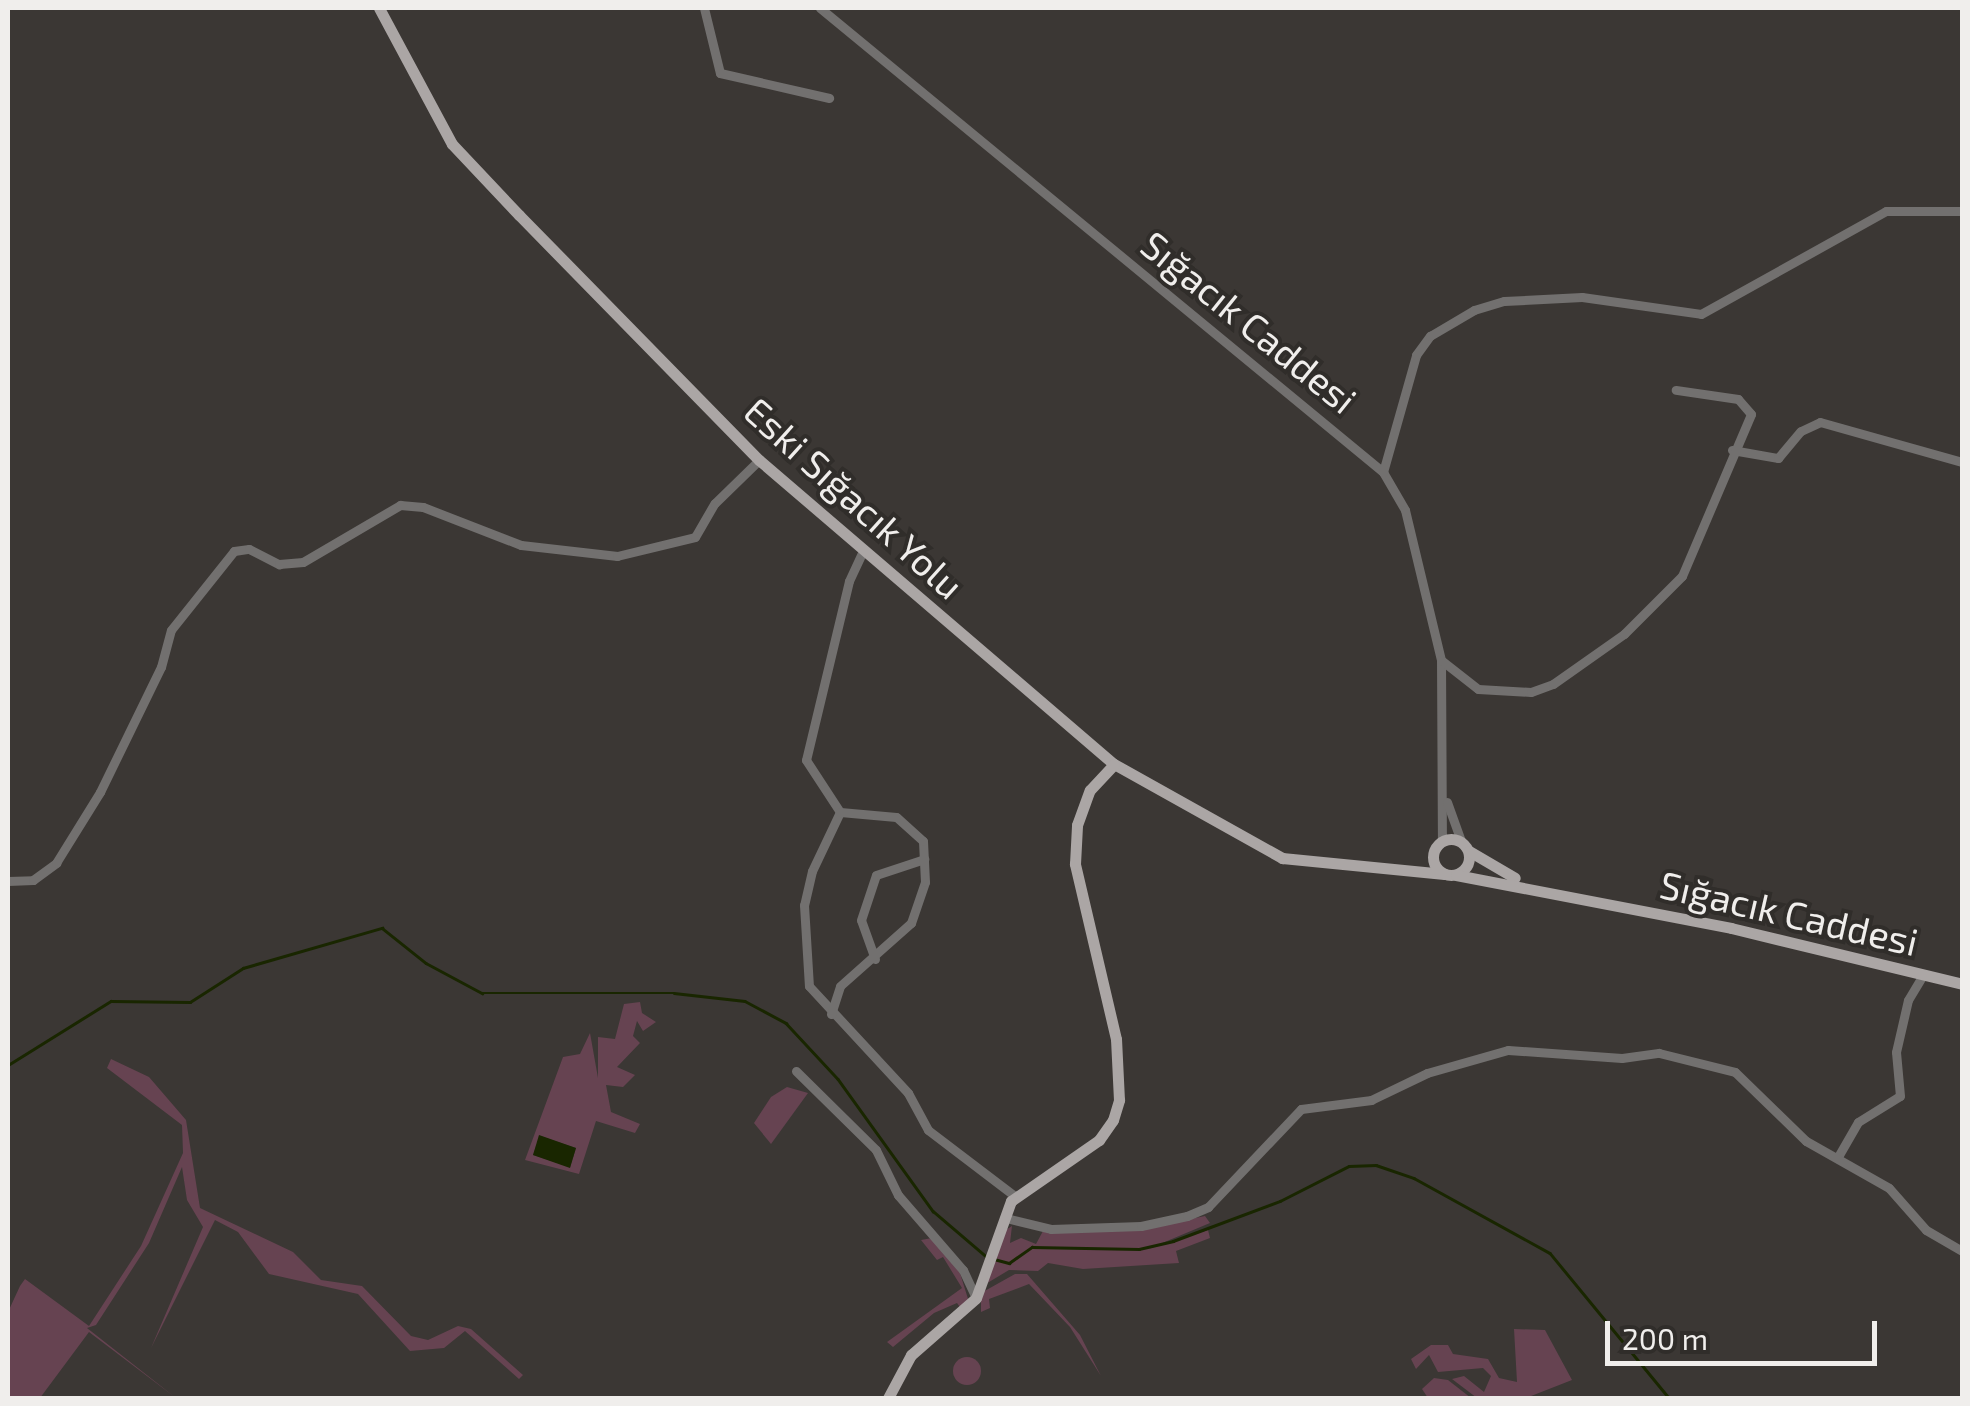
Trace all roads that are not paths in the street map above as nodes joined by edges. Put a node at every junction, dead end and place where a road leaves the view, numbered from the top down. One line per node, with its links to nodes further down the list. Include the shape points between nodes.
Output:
1 (379, 8): 8 (main road, Eski Sığacık Yolu, via 452,144)
2 (704, 8): 4 (street, via 720,73)
3 (820, 8): 10 (street, Sığacık Caddesi)
4 (829, 98)
5 (1962, 211): 10 (street, via 1886,211 1700,314 1582,297 1504,300 1474,310 1430,336 1416,356)
6 (1676, 390): 7 (street, via 1728,396 1751,409)
7 (1732, 450): 9 (street, via 1778,458 1820,422); 12 (street, via 1682,576 1579,669 1530,692 1496,693 1478,689)
8 (759, 460): 11 (main road, Eski Sığacık Yolu); 21 (street, via 716,502 695,537 617,556 520,545 424,507 400,505 304,562 279,564 248,549 234,551 171,630 161,667 100,792 56,863 32,880)
9 (1962, 462)
10 (1383, 472): 12 (street, Sığacık Caddesi, via 1405,510)
11 (862, 553): 13 (main road, Eski Sığacık Yolu); 15 (street, via 849,580 806,760)
12 (1441, 660): 14 (street, Sığacık Caddesi)
13 (1114, 764): 19 (main road, Eski Sığacık Yolu, via 1282,858); 29 (main road, via 1090,790 1077,825 1075,864 1116,1038 1119,1100 1098,1140)
14 (1445, 794): 16 (street); 17 (street)
15 (840, 812): 18 (street, via 896,816 923,841); 26 (street, via 804,905 809,986)
16 (1438, 845): 17 (main road); 19 (main road); 20 (main road, via 1435,866)
17 (1465, 846): 20 (main road, via 1469,863); 22 (main road, via 1496,871)
18 (924, 859): 23 (street, via 922,902); 23 (street, via 876,875 861,920)
19 (1408, 870): 20 (main road, Eski Sığacık Yolu)
20 (1450, 875): 22 (main road, Eski Sığacık Yolu)
21 (8, 881)
22 (1542, 888): 24 (main road, Sığacık Caddesi)
23 (875, 959): 26 (street, via 840,986)
24 (1923, 975): 25 (main road, Sığacık Caddesi); 28 (street, via 1908,1000 1896,1052 1900,1096 1858,1122)
25 (1962, 984)
26 (831, 1014): 29 (street, via 908,1093 928,1130)
27 (796, 1070): 32 (street, via 876,1150 898,1195 963,1270)
28 (1839, 1155): 30 (street, via 1806,1141 1744,1079 1709,1062 1672,1053 1622,1058 1508,1050 1428,1073 1371,1100 1301,1109 1208,1207 1188,1216 1142,1226 1051,1229); 31 (street, via 1903,1200 1926,1230)
29 (1016, 1197): 30 (main road)
30 (1006, 1218): 32 (main road)
31 (1962, 1251)
32 (976, 1298): 33 (main road, via 912,1355)
33 (888, 1398)

